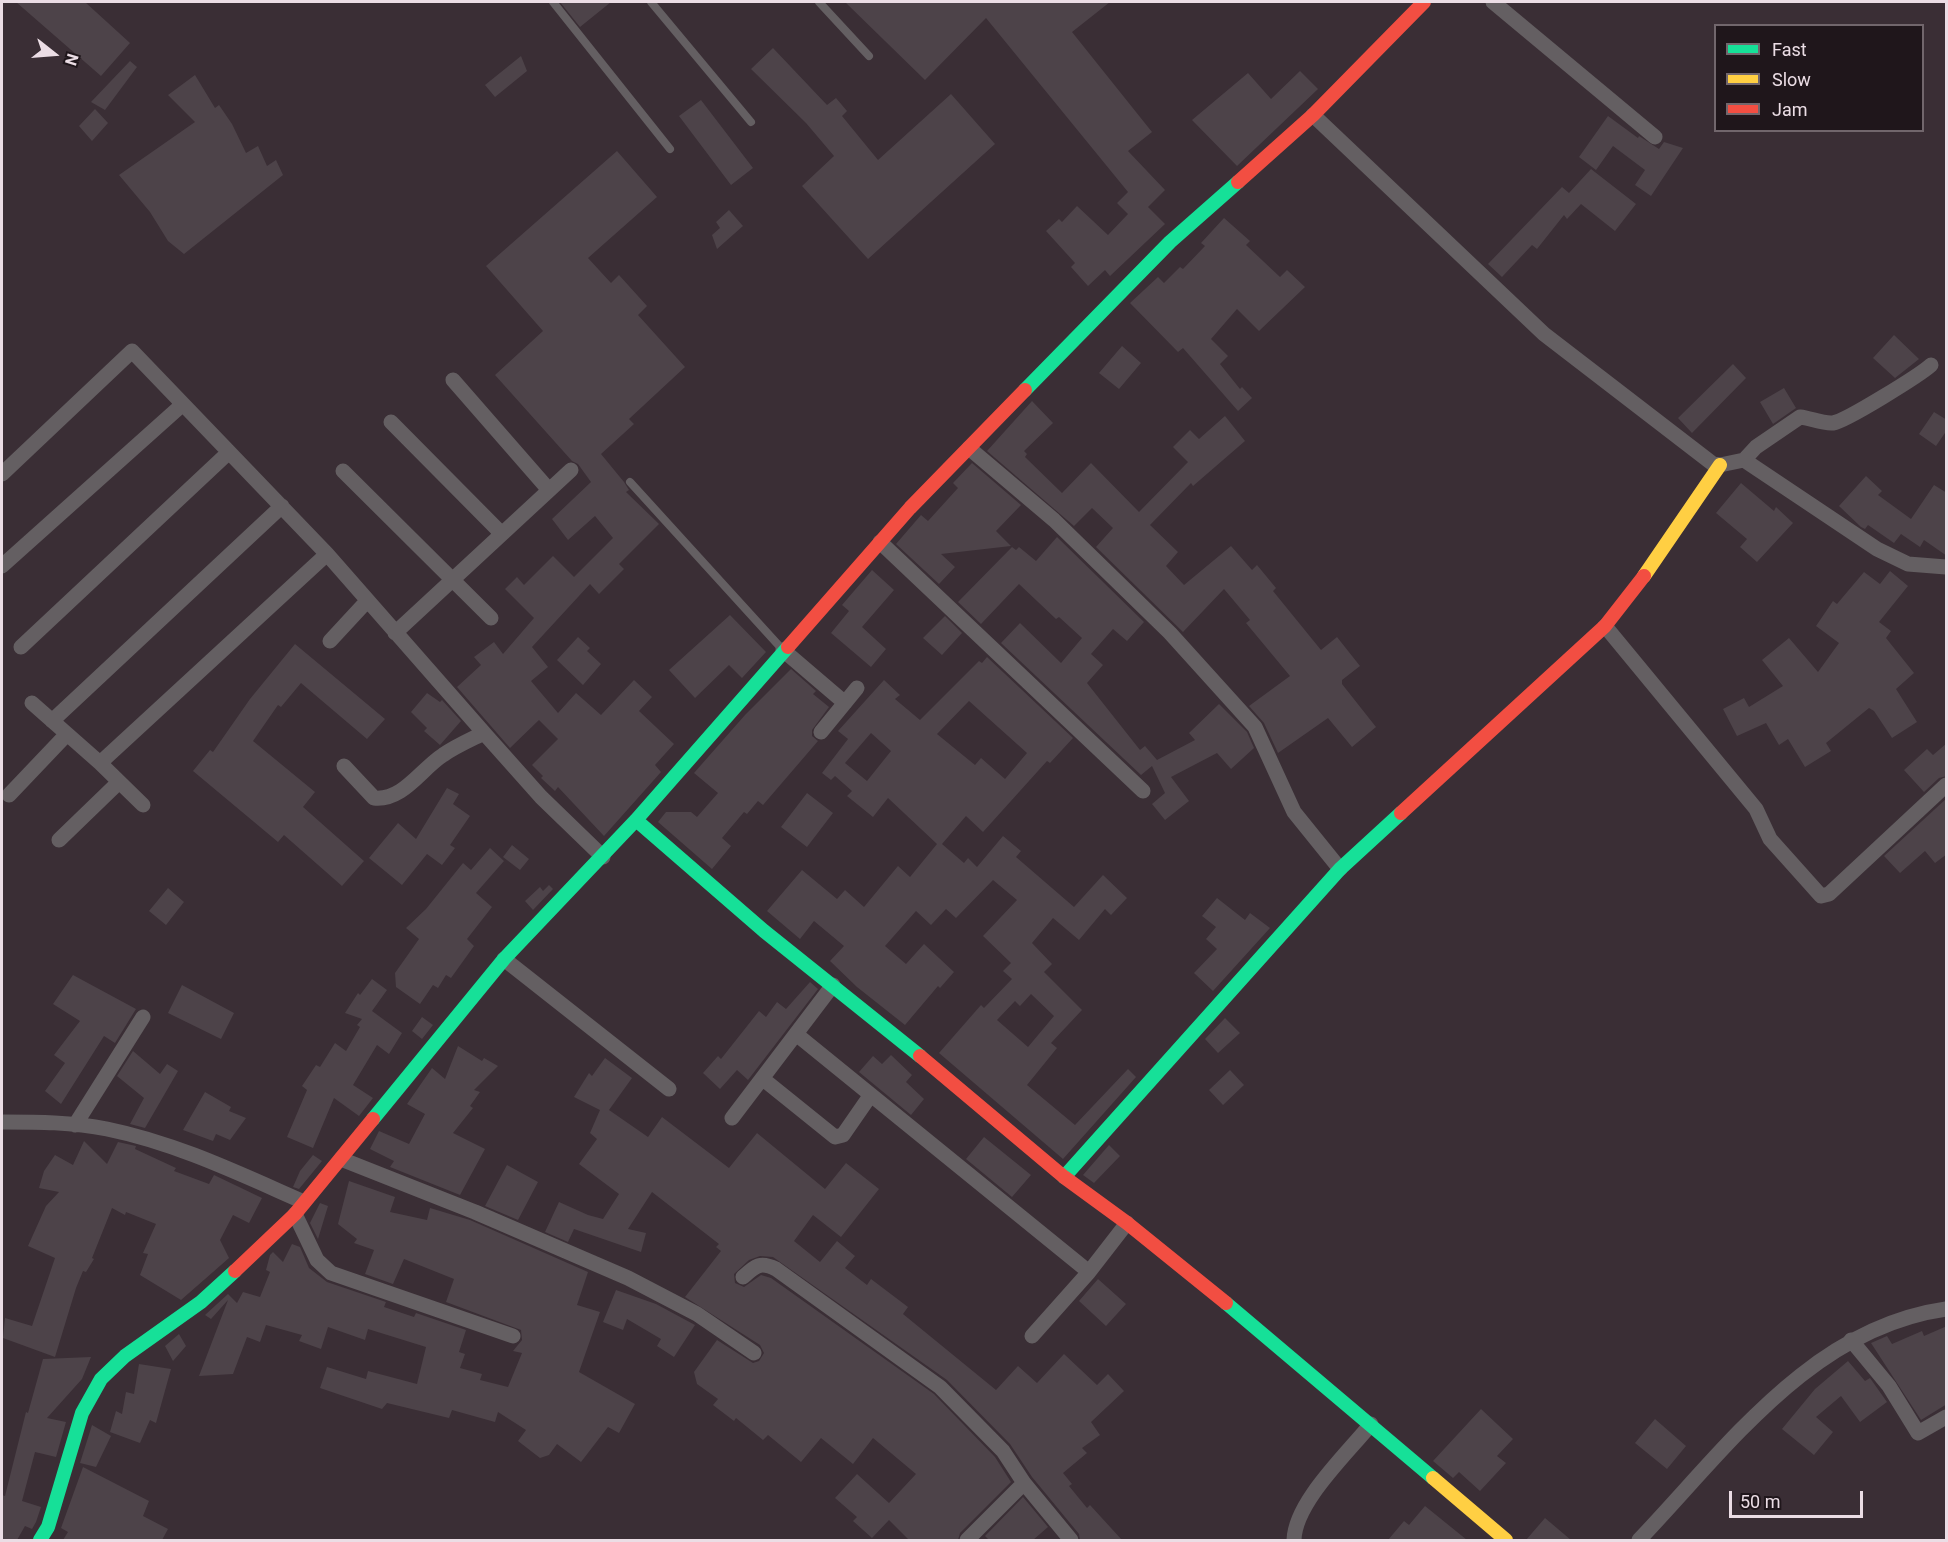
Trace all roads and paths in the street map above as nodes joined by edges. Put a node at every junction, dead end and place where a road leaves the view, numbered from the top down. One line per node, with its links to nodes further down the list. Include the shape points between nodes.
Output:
1 (553, 2): 10 (lane)
2 (651, 2): 8 (lane)
3 (819, 2): 6 (lane)
4 (1424, 2): 7 (street)
5 (1493, 2): 9 (street)
6 (869, 56)
7 (1313, 115): 15 (street, via 1170,242); 18 (street, via 1544,334 1713,464)
8 (751, 122)
9 (1655, 137)
10 (670, 149)
11 (1930, 365): 17 (street, via 1917,378 1901,383 1842,419 1832,423 1800,417 1756,447)
12 (453, 380): 23 (street)
13 (183, 404): 16 (street); 21 (street, via 132,351); 28 (street)
14 (392, 422): 25 (street)
15 (969, 448): 26 (street); 55 (street, via 1079,544 1170,633 1247,718 1264,745 1294,812)
16 (228, 453): 24 (street); 36 (street)
17 (1744, 460): 18 (street); 29 (street, via 1877,549 1908,564)
18 (1720, 465): 33 (street, via 1637,587)
19 (571, 470): 23 (street)
20 (343, 471): 30 (street)
21 (2, 474)
22 (630, 482): 37 (lane)
23 (549, 489): 25 (street)
24 (282, 506): 27 (street); 41 (street)
25 (501, 533): 30 (street)
26 (880, 542): 37 (street); 49 (street)
27 (327, 554): 31 (street); 45 (street)
28 (2, 566)
29 (1947, 567)
30 (450, 579): 32 (street); 34 (street)
31 (367, 601): 34 (street); 35 (street)
32 (491, 618)
33 (1605, 626): 48 (street, via 1756,809 1770,839 1821,896 1829,894); 55 (street)
34 (394, 633): 43 (street)
35 (330, 641)
36 (21, 647)
37 (783, 650): 40 (street); 52 (street)
38 (857, 688): 40 (street)
39 (32, 702): 41 (street)
40 (845, 703): 42 (street)
41 (52, 721): 44 (street)
42 (821, 732)
43 (484, 733): 46 (street, via 441,756 402,790 386,798 374,798); 54 (street, via 541,797)
44 (67, 734): 45 (street); 50 (street)
45 (100, 763): 47 (street)
46 (344, 766)
47 (119, 782): 51 (street); 53 (street)
48 (1946, 785)
49 (1143, 791)
50 (9, 795)
51 (143, 805)
52 (636, 820): 54 (street); 57 (street, via 764,932)
53 (59, 840)
54 (603, 857): 56 (street)
55 (1340, 869): 67 (street)
56 (504, 958): 61 (street); 66 (street)
57 (833, 985): 59 (street); 67 (street)
58 (143, 1017): 65 (street)
59 (796, 1034): 60 (street); 62 (street)
60 (763, 1079): 62 (street, via 835,1137 843,1135); 63 (street)
61 (669, 1089)
62 (870, 1096): 70 (street)
63 (732, 1118)
64 (2, 1122): 65 (street)
65 (75, 1125): 68 (street, via 163,1144)
66 (341, 1160): 68 (street); 76 (street, via 476,1212 628,1278 697,1314)
67 (1064, 1177): 69 (street)
68 (300, 1208): 73 (street, via 317,1260 331,1274); 80 (street, via 201,1302 100,1378 82,1413 48,1527)
69 (1127, 1223): 70 (street); 78 (street)
70 (1089, 1272): 74 (street)
71 (743, 1277): 79 (street, via 756,1265 776,1269 940,1387 1003,1451)
72 (1947, 1309): 75 (street, via 1891,1321)
73 (513, 1336)
74 (1032, 1336)
75 (1851, 1340): 77 (street, via 1889,1386 1918,1433); 85 (street, via 1796,1378 1723,1447)
76 (754, 1353)
77 (1947, 1417)
78 (1371, 1424): 83 (street, via 1305,1506 1294,1529); 84 (street)
79 (1024, 1483): 81 (street); 82 (street)
80 (40, 1540)
81 (967, 1540)
82 (1071, 1540)
83 (1294, 1540)
84 (1506, 1540)
85 (1639, 1540)

